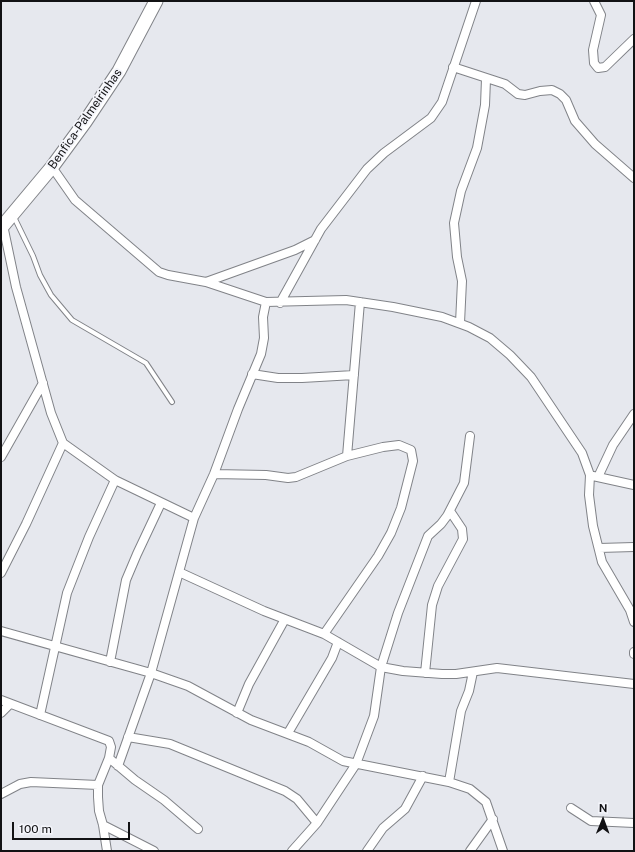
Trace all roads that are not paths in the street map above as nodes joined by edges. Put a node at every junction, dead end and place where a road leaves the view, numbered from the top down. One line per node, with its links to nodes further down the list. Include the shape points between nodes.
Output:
1 (156, 1): 7 (main road, Benfica-Palmeirinhas, via 119,71)
2 (476, 1): 5 (street)
3 (594, 1): 4 (street, via 601,15 593,50 594,62 598,68 605,67)
4 (634, 39)
5 (453, 67): 6 (street); 11 (street, via 442,102 430,118 367,169)
6 (486, 79): 8 (street, via 505,84 518,94 552,90 560,94 566,100 575,121 595,144); 16 (street, via 485,104 477,148 461,191 454,223 462,281)
7 (52, 167): 9 (main road, Benfica-Palmeirinhas); 12 (street, via 75,200 159,272 168,276)
8 (634, 178)
9 (13, 215): 10 (main road, Benfica-Palmeirinhas); 20 (lane, via 40,276 51,295 72,320 146,363)
10 (2, 227): 19 (street)
11 (315, 240): 12 (street, via 296,250); 15 (street)
12 (206, 282): 13 (street)
13 (266, 302): 15 (street); 17 (street, via 261,354)
14 (360, 302): 15 (street, via 330,300); 16 (street, via 442,317); 18 (street)
15 (280, 303)
16 (460, 323): 27 (street, via 490,338 531,377 582,453)
17 (252, 374): 18 (street, via 278,378); 26 (street)
18 (354, 375): 24 (street)
19 (43, 383): 23 (street); 25 (street)
20 (172, 402)
21 (634, 414): 27 (street)
22 (470, 436): 31 (street, via 464,483)
23 (63, 443): 28 (street); 36 (street)
24 (347, 456): 26 (street, via 296,477); 41 (street, via 399,445 411,450 413,461 401,508 391,533)
25 (1, 457)
26 (214, 474): 32 (street)
27 (594, 476): 29 (street); 34 (street, via 589,495)
28 (115, 480): 30 (street); 43 (street, via 67,593)
29 (634, 485)
30 (161, 502): 32 (street); 44 (street, via 126,580)
31 (450, 511): 45 (street, via 442,524 428,536 398,613); 48 (street, via 462,529 463,539 438,586 432,605)
32 (194, 518): 35 (street)
33 (634, 547): 34 (street)
34 (599, 548): 37 (street, via 602,562)
35 (180, 572): 38 (street); 47 (street)
36 (1, 573)
37 (632, 610): 39 (street)
38 (285, 619): 41 (street); 53 (street, via 249,684)
39 (634, 622)
40 (1, 631): 43 (street)
41 (324, 634): 42 (street)
42 (338, 642): 45 (street); 55 (street, via 332,658)
43 (55, 645): 44 (street); 54 (street)
44 (110, 662): 47 (street)
45 (381, 667): 48 (street); 58 (street, via 374,716)
46 (472, 672): 48 (street); 49 (street, via 497,668); 61 (street, via 469,691 461,711)
47 (151, 673): 53 (street, via 188,686); 56 (street)
48 (425, 673)
49 (634, 684)
50 (1, 700): 51 (street)
51 (10, 704): 52 (street); 54 (street)
52 (1, 713)
53 (237, 713): 55 (street)
54 (40, 715): 57 (street, via 109,741)
55 (288, 733): 58 (street, via 343,761)
56 (128, 737): 59 (street); 66 (street, via 170,744 285,791)
57 (109, 758): 59 (street); 62 (street)
58 (356, 764): 60 (street); 66 (street)
59 (118, 766): 69 (street, via 164,800)
60 (423, 776): 61 (street); 73 (street, via 405,809 382,828)
61 (449, 782): 65 (street, via 470,789 480,796 486,802)
62 (98, 785): 63 (street, via 31,782 20,784); 68 (street, via 99,811)
63 (1, 794)
64 (571, 808): 67 (street, via 591,821)
65 (494, 820): 74 (street); 75 (street)
66 (317, 823): 72 (street)
67 (634, 823)
68 (103, 825): 70 (street); 71 (street)
69 (198, 830)
70 (107, 851)
71 (154, 851)
72 (292, 851)
73 (367, 851)
74 (470, 851)
75 (503, 851)

